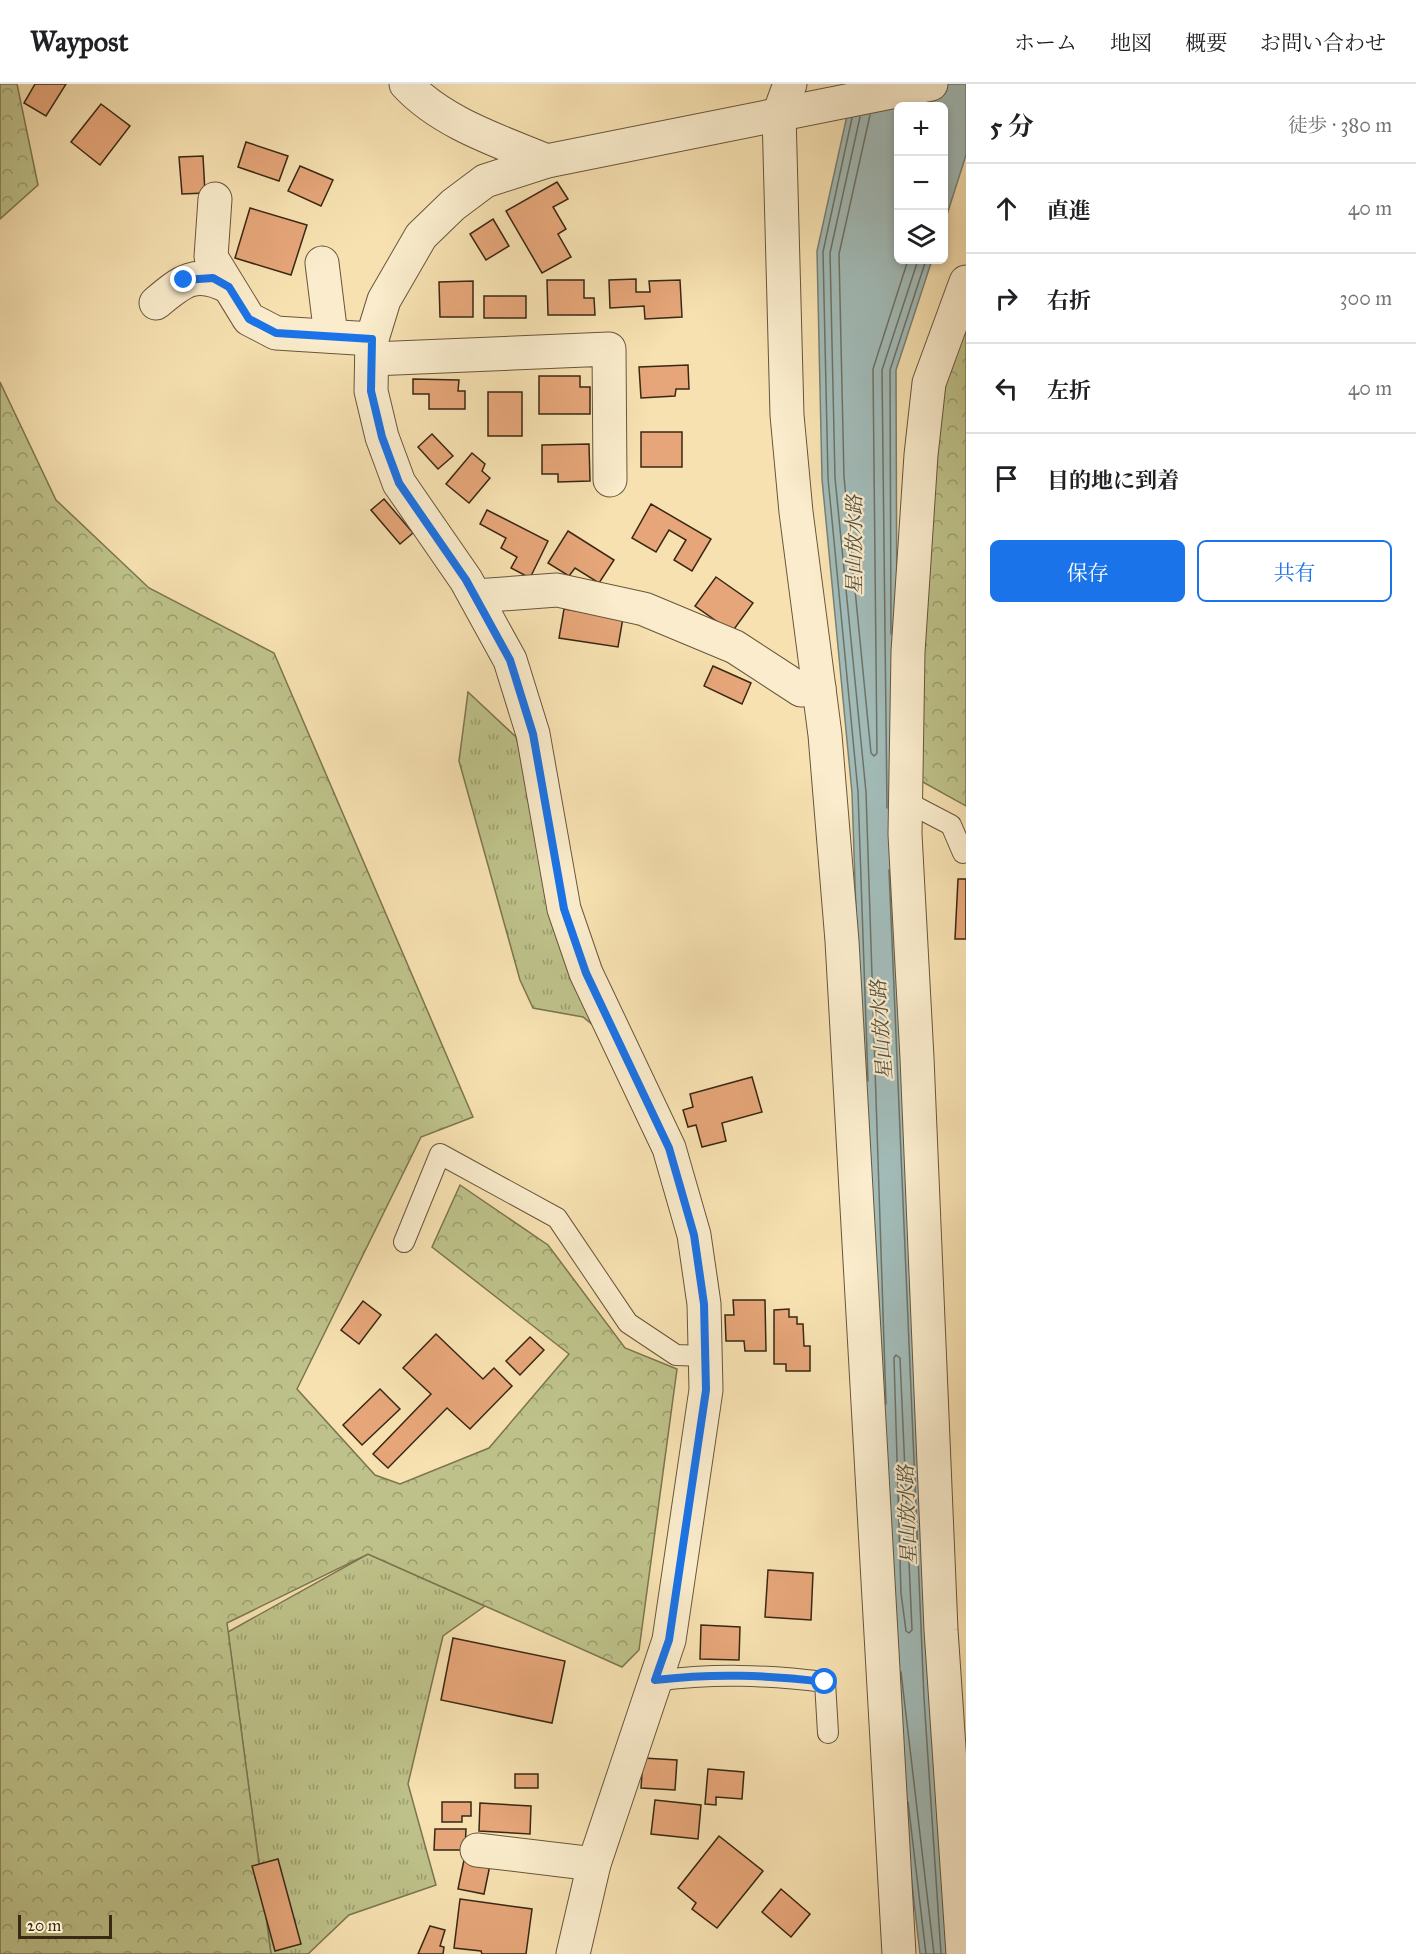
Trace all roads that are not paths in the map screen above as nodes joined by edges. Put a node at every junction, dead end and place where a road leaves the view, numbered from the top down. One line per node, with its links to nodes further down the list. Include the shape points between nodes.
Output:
1 (406, 84): 4 (street, via 421,100 478,132)
2 (931, 84): 3 (street)
3 (784, 99): 4 (street); 14 (street, via 787,415 795,512)
4 (547, 161): 11 (street, via 485,181 421,236 384,300)
5 (215, 199): 8 (street, via 211,257)
6 (322, 263): 10 (street)
7 (966, 282): 15 (street, via 929,383 908,652)
8 (229, 287): 9 (street, via 213,278 184,280); 10 (street, via 249,319 276,333)
9 (156, 303)
10 (331, 336): 11 (street)
11 (372, 349): 12 (street, via 609,350); 13 (street, via 371,391 399,483)
12 (610, 480)
13 (475, 596): 14 (street, via 557,590 644,609 735,647 801,690); 18 (street, via 510,660 533,734 564,909 586,973 669,1148 694,1235 704,1304)
14 (819, 688): 24 (street, via 843,952)
15 (905, 801): 16 (lane, via 951,825); 25 (street, via 940,1618)
16 (963, 853)
17 (404, 1242): 18 (lane, via 440,1154 557,1218 628,1323 676,1355)
18 (705, 1356): 19 (street, via 706,1390 669,1640)
19 (655, 1680): 20 (lane, via 705,1674 825,1682); 22 (street)
20 (828, 1733)
21 (477, 1850): 22 (street)
22 (594, 1864): 23 (street)
23 (573, 1954)
24 (898, 1954)
25 (963, 1954)

